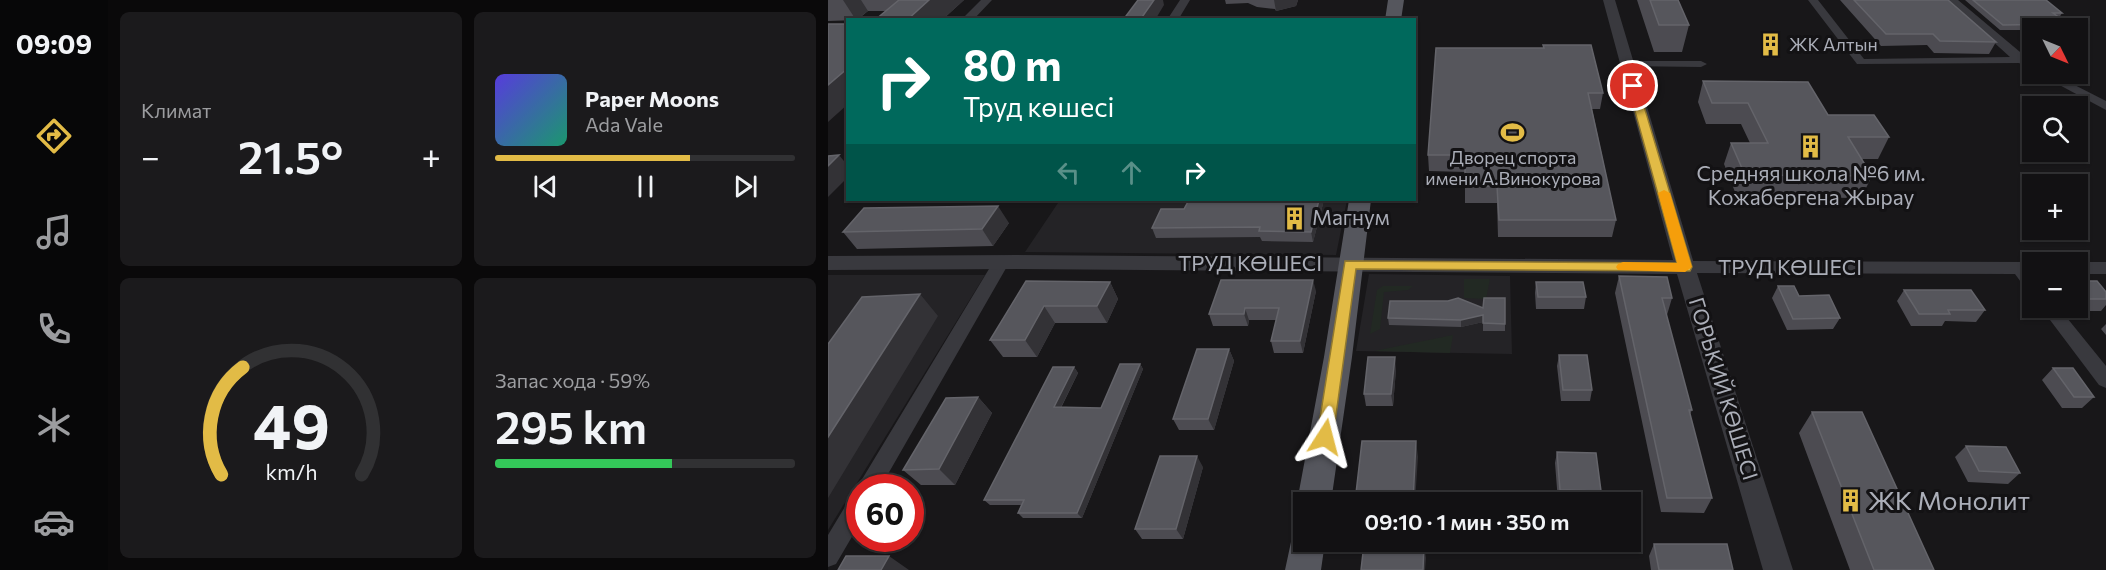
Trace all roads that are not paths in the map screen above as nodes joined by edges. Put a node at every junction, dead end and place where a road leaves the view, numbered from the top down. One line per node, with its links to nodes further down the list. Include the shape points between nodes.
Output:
1 (987, 0): 7 (street)
2 (1185, 0): 8 (street)
3 (1396, 0): 9 (main road)
4 (1609, 0): 11 (street, ГОРЬКИЙ КӨШЕСІ)
5 (1813, 0): 10 (street, via 1861,62)
6 (1952, 0): 10 (street)
7 (968, 18)
8 (1173, 18)
9 (1393, 18)
10 (2021, 60)
11 (1627, 64): 12 (street); 19 (street, ГОРЬКИЙ КӨШЕСІ)
12 (1701, 64)
13 (2064, 84): 14 (street)
14 (2106, 106)
15 (1360, 201): 18 (main road)
16 (1001, 262): 17 (street, ТРУД КӨШЕСІ); 18 (street, ТРУД КӨШЕСІ); 25 (street)
17 (828, 263)
18 (1350, 265): 19 (street, ТРУД КӨШЕСІ); 26 (main road)
19 (1685, 267): 20 (street, ТРУД КӨШЕСІ); 31 (street, ГОРЬКИЙ КӨШЕСІ)
20 (2022, 268)
21 (2088, 268): 22 (street)
22 (2106, 268)
23 (2058, 318): 24 (street)
24 (2106, 381)
25 (876, 474)
26 (1316, 492)
27 (846, 526): 29 (street)
28 (1306, 552): 30 (main road)
29 (828, 556)
30 (1303, 570)
31 (1778, 570)

